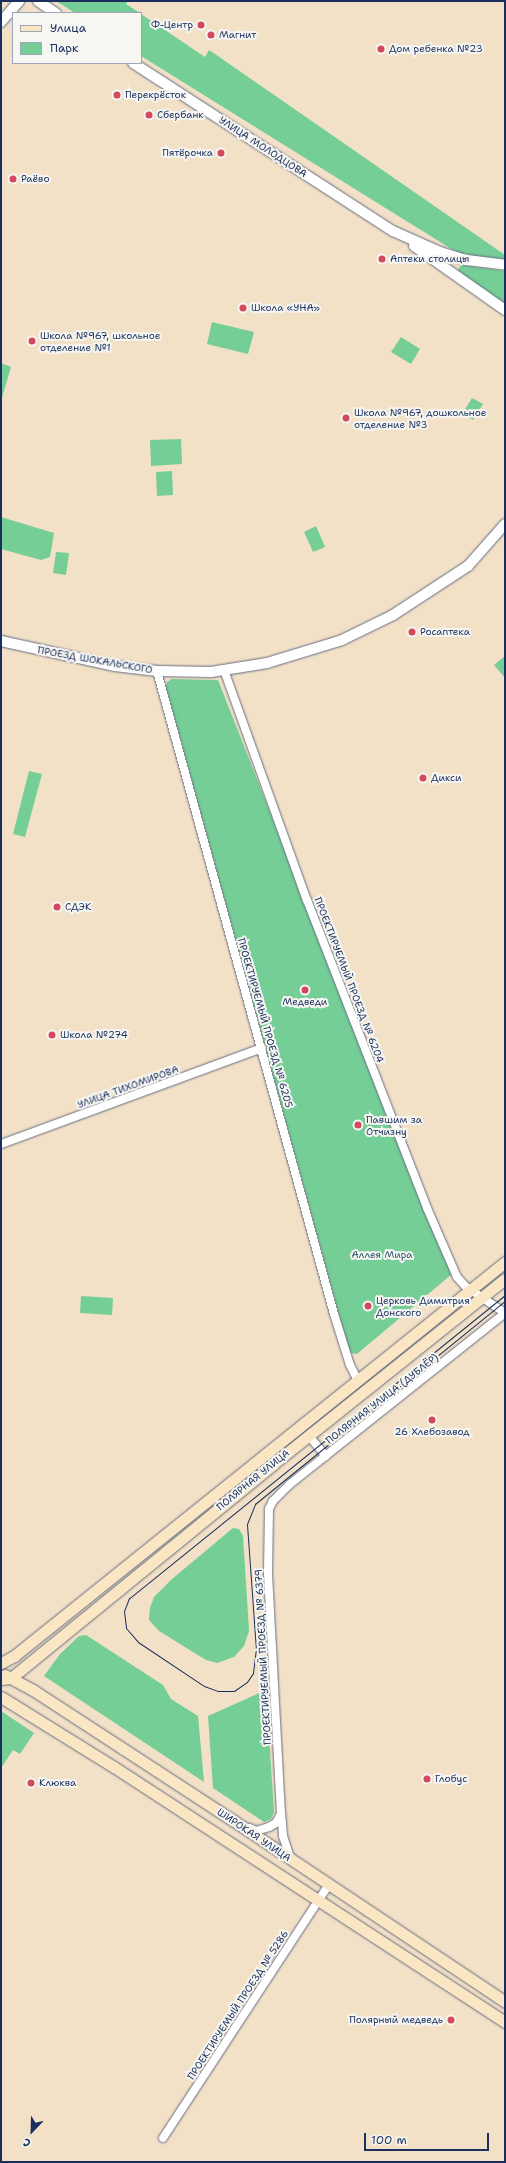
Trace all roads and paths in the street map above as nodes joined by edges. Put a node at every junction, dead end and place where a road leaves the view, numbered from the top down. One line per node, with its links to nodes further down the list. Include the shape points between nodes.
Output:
1 (19, 1): 4 (street)
2 (38, 1): 3 (street)
3 (54, 12)
4 (1, 22)
5 (135, 64): 6 (street, УЛИЦА МОЛОДЦОВА)
6 (393, 231): 7 (street, УЛИЦА МОЛОДЦОВА, via 440,252); 9 (street, УЛИЦА МОЛОДЦОВА)
7 (467, 260): 8 (street, УЛИЦА МОЛОДЦОВА); 9 (street, via 457,264)
8 (505, 265)
9 (458, 276): 10 (street, УЛИЦА МОЛОДЦОВА)
10 (505, 310)
11 (505, 524): 13 (street, ПРОЕЗД ШОКАЛЬСКОГО, via 479,555 462,570 384,620 342,640 299,655)
12 (1, 642): 14 (street, ПРОЕЗД ШОКАЛЬСКОГО, via 115,666)
13 (224, 670): 14 (street, ПРОЕЗД ШОКАЛЬСКОГО); 19 (street, ПРОЕКТИРУЕМЫЙ ПРОЕЗД № 6204, via 307,900 428,1208 457,1277)
14 (157, 671): 15 (street, ПРОЕКТИРУЕМЫЙ ПРОЕЗД № 6205)
15 (262, 1048): 16 (street, УЛИЦА ТИХОМИРОВА); 22 (street, ПРОЕКТИРУЕМЫЙ ПРОЕЗД № 6205, via 334,1314)
16 (1, 1144)
17 (505, 1262): 19 (main road, ПОЛЯРНАЯ УЛИЦА)
18 (505, 1279): 20 (main road, ПОЛЯРНАЯ УЛИЦА)
19 (470, 1290): 20 (street, ПРОЕКТИРУЕМЫЙ ПРОЕЗД № 6204); 22 (main road, ПОЛЯРНАЯ УЛИЦА)
20 (482, 1297): 21 (street, ПРОЕКТИРУЕМЫЙ ПРОЕЗД № 6204); 23 (main road, ПОЛЯРНАЯ УЛИЦА)
21 (505, 1313): 24 (street, ПОЛЯРНАЯ УЛИЦА (ДУБЛЁР))
22 (357, 1379): 26 (main road, ПОЛЯРНАЯ УЛИЦА, via 14,1656)
23 (309, 1436): 24 (street); 27 (main road, ПОЛЯРНАЯ УЛИЦА)
24 (326, 1456): 25 (street, ПОЛЯРНАЯ УЛИЦА (ДУБЛЁР))
25 (273, 1501): 29 (street, ПРОЕКТИРУЕМЫЙ ПРОЕЗД № 6379, via 267,1519 268,1574)
26 (1, 1663)
27 (4, 1676): 30 (main road, ШИРОКАЯ УЛИЦА, via 33,1690)
28 (1, 1697): 33 (main road, ШИРОКАЯ УЛИЦА)
29 (281, 1812): 30 (street, via 276,1823 256,1831); 31 (street, ПРОЕКТИРУЕМЫЙ ПРОЕЗД № 6379, via 283,1836)
30 (234, 1821): 31 (main road, ШИРОКАЯ УЛИЦА)
31 (290, 1858): 32 (main road, ШИРОКАЯ УЛИЦА)
32 (329, 1884): 33 (street, ПРОЕКТИРУЕМЫЙ ПРОЕЗД № 5286); 34 (main road, ШИРОКАЯ УЛИЦА)
33 (318, 1899): 35 (main road, ШИРОКАЯ УЛИЦА); 36 (street, ПРОЕКТИРУЕМЫЙ ПРОЕЗД № 5286)
34 (505, 2002)
35 (505, 2022)
36 (163, 2138)

